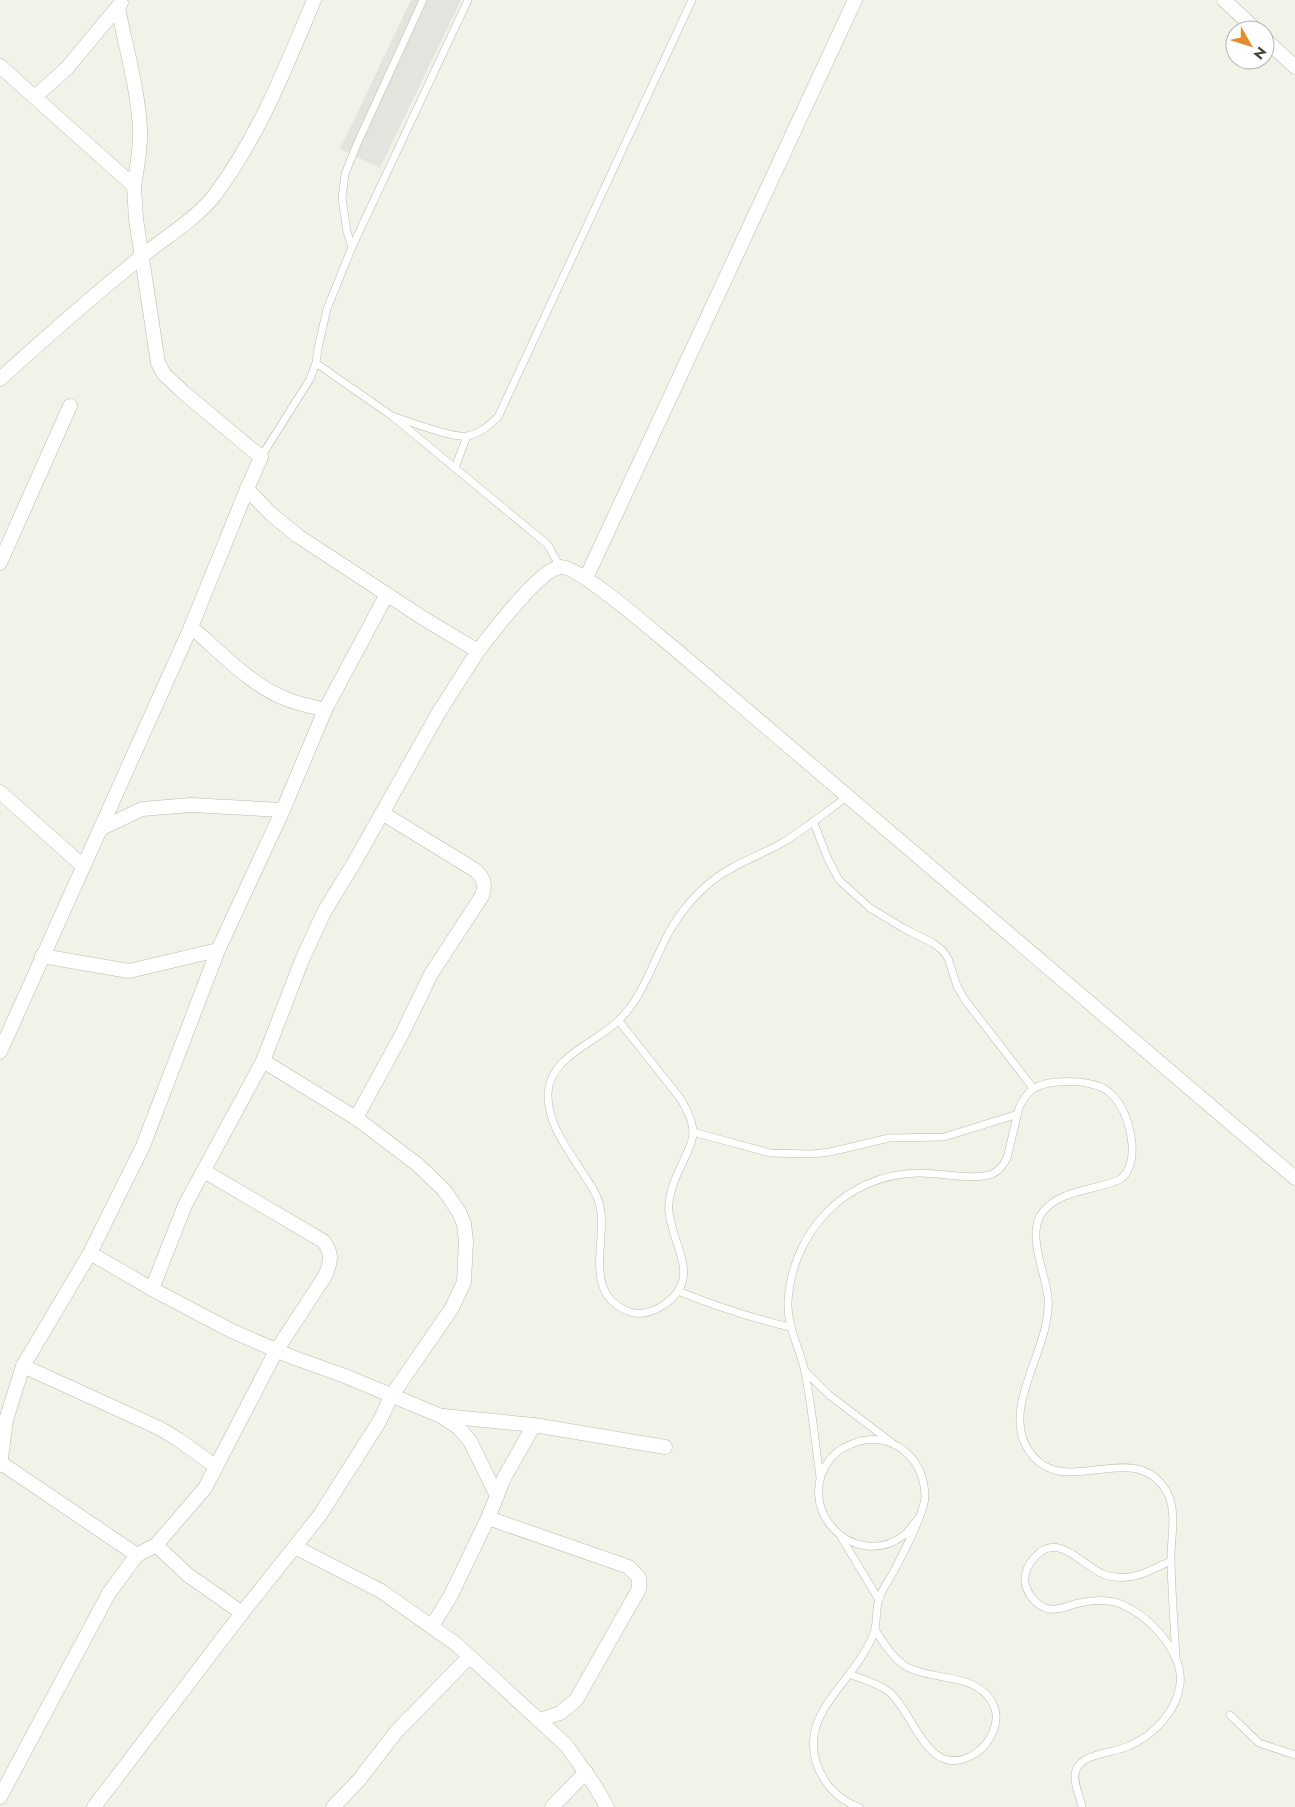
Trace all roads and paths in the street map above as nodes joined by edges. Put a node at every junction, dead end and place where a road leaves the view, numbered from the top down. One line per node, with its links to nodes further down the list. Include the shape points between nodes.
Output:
1 (314, 0): 15 (street, via 278,86 236,163 213,197 183,226)
2 (424, 0): 14 (lane, via 345,174 342,198)
3 (468, 0): 14 (lane)
4 (692, 0): 20 (lane, via 498,417 483,430)
5 (855, 0): 26 (street)
6 (1224, 0): 8 (street)
7 (120, 4): 12 (street, via 67,68); 13 (street, via 140,129)
8 (1245, 20)
9 (1275, 48): 11 (street)
10 (0, 66): 12 (street)
11 (1295, 67)
12 (36, 97): 13 (street)
13 (134, 186): 15 (street)
14 (352, 247): 16 (lane, via 327,309)
15 (143, 256): 17 (street); 21 (street, via 158,363 164,374)
16 (316, 363): 19 (lane); 21 (lane, via 310,380)
17 (0, 379)
18 (70, 406): 24 (street)
19 (392, 416): 20 (lane); 22 (lane)
20 (467, 436): 22 (lane)
21 (261, 457): 23 (street)
22 (455, 468): 25 (lane, via 541,538)
23 (247, 488): 27 (street, via 298,536); 28 (street)
24 (0, 562)
25 (560, 567): 26 (street); 29 (street, via 540,577)
26 (586, 578): 32 (street)
27 (387, 594): 29 (street); 30 (street)
28 (191, 626): 30 (street, via 262,686 283,698); 36 (street)
29 (478, 651): 34 (street, via 443,705)
30 (325, 710): 33 (street)
31 (0, 792): 37 (street)
32 (848, 796): 35 (lane); 48 (street)
33 (283, 810): 36 (street, via 191,806 142,809); 38 (street)
34 (382, 813): 42 (street, via 324,912); 45 (street, via 475,870 484,879 484,890 431,974)
35 (813, 821): 40 (lane, via 782,843 727,871 705,887 673,925 634,1003); 43 (lane, via 839,880 870,908 942,950 965,1000)
36 (100, 829): 37 (street)
37 (82, 866): 39 (street)
38 (218, 950): 39 (street, via 129,971); 49 (street, via 144,1146)
39 (42, 956): 41 (street)
40 (619, 1021): 46 (lane, via 680,1098 687,1109); 51 (lane, via 562,1064 548,1089 550,1112 555,1129 601,1208 599,1269 604,1289 612,1301 637,1314 653,1312)
41 (0, 1052)
42 (262, 1061): 45 (street); 47 (street)
43 (1033, 1088): 44 (lane, via 1022,1101); 71 (lane, via 1078,1081 1108,1090 1126,1117 1132,1153 1128,1172 1121,1179 1067,1196 1041,1215 1036,1227 1049,1300 1043,1335 1022,1402 1021,1431 1028,1451 1050,1469 1074,1472 1132,1468 1142,1469 1155,1478 1171,1503)
44 (1018, 1114): 46 (lane, via 944,1137 889,1138 812,1154 770,1153); 52 (lane, via 1007,1158 994,1174 894,1175 869,1182 833,1206 805,1242 796,1264 788,1303)
45 (356, 1118): 56 (street, via 418,1165 444,1190 464,1224 464,1282 458,1298)
46 (693, 1132): 51 (lane, via 669,1201 671,1222 685,1273)
47 (204, 1171): 50 (street, via 186,1204); 53 (street, via 323,1241 331,1254 325,1276)
48 (1295, 1178)
49 (90, 1253): 50 (street); 54 (street)
50 (152, 1289): 53 (street, via 232,1332)
51 (678, 1291): 52 (lane, via 725,1310)
52 (790, 1327): 55 (lane)
53 (276, 1350): 56 (street); 62 (street)
54 (23, 1366): 61 (street, via 6,1420); 62 (street, via 159,1428)
55 (805, 1370): 59 (lane, via 829,1395); 63 (lane)
56 (392, 1395): 57 (street); 69 (street, via 356,1459)
57 (441, 1416): 58 (street); 64 (street, via 459,1428 470,1441)
58 (534, 1425): 60 (street); 64 (street)
59 (893, 1443): 63 (lane, via 871,1439 849,1444 831,1457); 66 (lane, via 911,1456 922,1475 925,1497)
60 (665, 1448)
61 (0, 1464): 70 (street)
62 (215, 1466): 68 (street, via 205,1488)
63 (820, 1477): 67 (lane, via 818,1499 825,1520)
64 (497, 1496): 65 (street)
65 (488, 1518): 74 (street, via 451,1595); 80 (street, via 629,1567 639,1578 639,1589 576,1700 560,1713)
66 (918, 1519): 67 (lane, via 903,1536 883,1545 861,1545); 72 (lane)
67 (840, 1536): 72 (lane)
68 (156, 1545): 70 (street); 73 (street, via 188,1574)
69 (295, 1547): 73 (street); 74 (street, via 381,1591)
70 (137, 1555): 83 (street, via 109,1593)
71 (1171, 1561): 77 (lane); 77 (lane, via 1126,1578 1102,1574 1072,1552 1056,1548 1036,1556 1026,1571 1025,1580 1032,1598 1049,1608 1108,1601 1121,1604 1145,1619)
72 (878, 1600): 75 (lane)
73 (242, 1613): 84 (street)
74 (432, 1626): 76 (street)
75 (875, 1630): 78 (lane); 78 (lane, via 907,1667 984,1691 994,1706 996,1716 991,1737 984,1747 966,1759 956,1761 938,1756 930,1750 889,1692)
76 (469, 1657): 80 (street); 85 (street, via 396,1732)
77 (1176, 1657): 89 (lane, via 1180,1670 1178,1694 1160,1724 1128,1746 1089,1757 1079,1765 1075,1777)
78 (850, 1674): 88 (lane, via 818,1723 813,1744 816,1763 824,1779 839,1796)
79 (1230, 1715): 81 (lane, via 1259,1743)
80 (540, 1720): 82 (street, via 566,1745)
81 (1295, 1755)
82 (586, 1772): 86 (street); 87 (street)
83 (0, 1798)
84 (94, 1807)
85 (333, 1807)
86 (552, 1807)
87 (607, 1807)
88 (859, 1807)
89 (1082, 1807)

